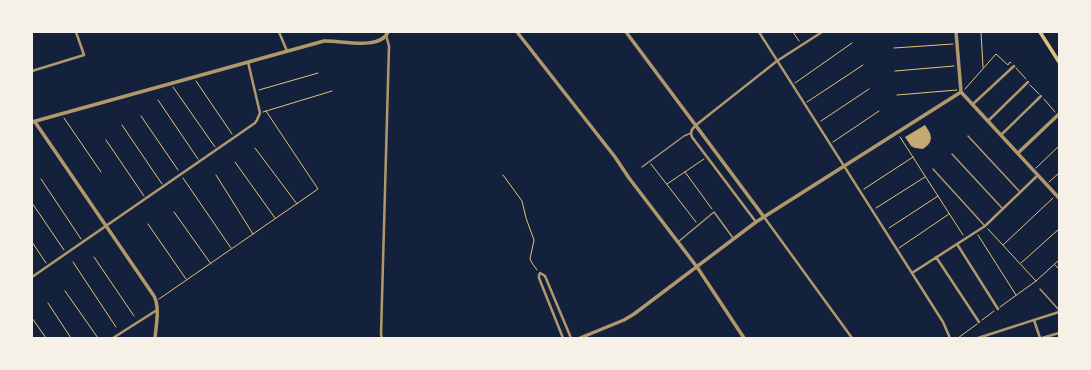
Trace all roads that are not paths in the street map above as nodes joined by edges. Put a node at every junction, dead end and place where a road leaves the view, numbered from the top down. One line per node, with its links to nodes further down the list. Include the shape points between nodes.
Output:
1 (76, 32): 15 (street, via 84,55)
2 (279, 32): 10 (street)
3 (517, 32): 41 (street)
4 (626, 32): 23 (street)
5 (759, 32): 11 (street)
6 (822, 32): 11 (street)
7 (956, 32): 17 (street)
8 (1040, 32): 13 (main road)
9 (387, 34): 10 (street, via 379,41 359,43 333,40); 54 (street, via 389,46)
10 (286, 51): 12 (street)
11 (777, 61): 23 (street); 30 (street)
12 (248, 62): 22 (street); 38 (street, via 260,113 258,120)
13 (1059, 62)
14 (1014, 66): 19 (street)
15 (32, 71)
16 (1028, 82): 21 (street)
17 (961, 91): 19 (street); 30 (street)
18 (1041, 96): 25 (street)
19 (973, 104): 21 (street)
20 (1058, 115): 27 (street)
21 (988, 121): 25 (street)
22 (33, 122): 38 (street)
23 (696, 125): 24 (street); 36 (street)
24 (691, 133): 29 (lane); 37 (street)
25 (1001, 135): 27 (street)
26 (968, 136): 33 (lane)
27 (1018, 153): 32 (street)
28 (952, 154): 35 (lane)
29 (642, 167)
30 (844, 167): 36 (street); 45 (street)
31 (933, 169): 39 (lane)
32 (1038, 175): 33 (street); 34 (street)
33 (1020, 192): 35 (street)
34 (1058, 196)
35 (1003, 209): 39 (street)
36 (764, 217): 37 (street); 61 (street)
37 (756, 222): 40 (street)
38 (106, 226): 46 (street); 48 (street, via 157,301)
39 (985, 226): 42 (street)
40 (734, 239): 41 (lane, via 714,212); 44 (street)
41 (678, 242): 44 (street)
42 (957, 244): 43 (street); 49 (street)
43 (936, 257): 45 (street); 52 (street)
44 (697, 267): 59 (street, via 628,318); 60 (street)
45 (912, 273): 62 (street, via 944,322)
46 (32, 277)
47 (1040, 289): 50 (lane)
48 (157, 308): 55 (street); 56 (street)
49 (998, 309)
50 (1059, 311): 51 (street)
51 (1034, 320): 63 (street); 64 (street)
52 (979, 322)
53 (1059, 333): 64 (street)
54 (381, 337)
55 (113, 338)
56 (155, 338)
57 (563, 338): 58 (street, via 539,278 540,273 545,276)
58 (571, 338)
59 (580, 338)
60 (744, 338)
61 (852, 338)
62 (950, 338)
63 (978, 338)
64 (1041, 338)

